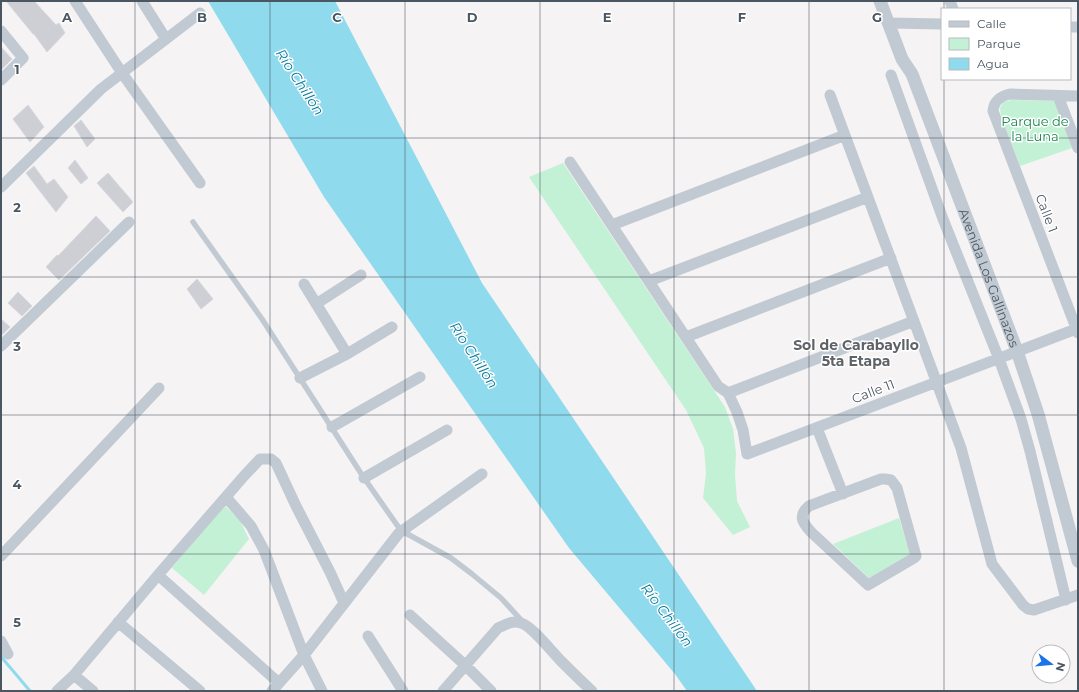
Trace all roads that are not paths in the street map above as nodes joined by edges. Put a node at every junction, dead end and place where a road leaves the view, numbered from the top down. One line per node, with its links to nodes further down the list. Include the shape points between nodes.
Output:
1 (75, 1): 9 (street)
2 (142, 1): 8 (street)
3 (880, 1): 5 (street, Avenida Los Gallinazos)
4 (200, 13): 8 (street)
5 (889, 23): 6 (street); 36 (street, Avenida Los Gallinazos, via 902,59 912,74)
6 (941, 24)
7 (1, 31): 11 (street, via 23,58)
8 (166, 39): 9 (street)
9 (122, 73): 18 (street); 19 (street, via 101,89)
10 (891, 74): 38 (street, via 943,219)
11 (1, 80)
12 (830, 95): 15 (street)
13 (1058, 96): 14 (street); 16 (street); 30 (street, Calle 1, via 1010,94 1002,96 996,102 993,111)
14 (1078, 96)
15 (845, 135): 20 (street); 23 (street)
16 (1078, 148)
17 (570, 162): 23 (street)
18 (200, 183)
19 (1, 187)
20 (868, 197): 24 (street); 26 (street)
21 (129, 222): 35 (street)
22 (193, 222): 40 (lane, via 262,319)
23 (612, 225): 26 (street)
24 (891, 258): 31 (street); 34 (street)
25 (361, 275): 29 (street)
26 (649, 281): 34 (street)
27 (304, 284): 29 (street)
28 (1078, 301): 30 (street)
29 (316, 304): 37 (street)
30 (1067, 305): 33 (street, Calle 1)
31 (914, 321): 41 (street); 43 (street)
32 (392, 327): 37 (street)
33 (1077, 331): 36 (street, Calle 11)
34 (686, 337): 43 (street, via 718,386)
35 (1, 346)
36 (1017, 351): 38 (street, Calle 11); 53 (street, Avenida Los Gallinazos, via 1038,414)
37 (347, 354): 40 (street)
38 (999, 359): 41 (street, Calle 11); 56 (street, via 1030,451)
39 (420, 377): 44 (street)
40 (300, 378): 44 (lane)
41 (937, 382): 45 (street, Calle 11); 56 (street, via 961,448 992,564 1028,609 1034,610)
42 (159, 388): 52 (street)
43 (728, 393): 45 (street, Calle 11, via 740,418 747,454)
44 (332, 427): 48 (lane)
45 (817, 428): 49 (street)
46 (447, 430): 48 (street)
47 (482, 474): 51 (street)
48 (364, 478): 51 (lane)
49 (843, 494): 49 (street, via 809,506 803,513 803,523 866,584 871,584 914,558 916,554 897,488 891,480 881,480)
50 (226, 497): 54 (street); 57 (street, via 260,459 271,459 276,463); 64 (street, via 251,526 264,550)
51 (402, 531): 57 (street); 60 (lane, via 451,558 501,598)
52 (1, 556)
53 (1078, 561)
54 (158, 575): 59 (street); 67 (street)
55 (1078, 595): 56 (street)
56 (1066, 600)
57 (344, 603): 64 (street)
58 (410, 615): 65 (street)
59 (118, 622): 66 (street); 70 (street)
60 (526, 625): 65 (street, via 512,622 498,628); 75 (street)
61 (368, 636): 72 (street)
62 (1, 641): 63 (street)
63 (8, 654)
64 (304, 655): 67 (street); 71 (street)
65 (465, 665): 73 (street); 74 (street)
66 (74, 675): 68 (street); 69 (street)
67 (276, 687)
68 (57, 691)
69 (93, 691)
70 (200, 691)
71 (322, 691)
72 (404, 691)
73 (443, 691)
74 (491, 691)
75 (592, 691)

